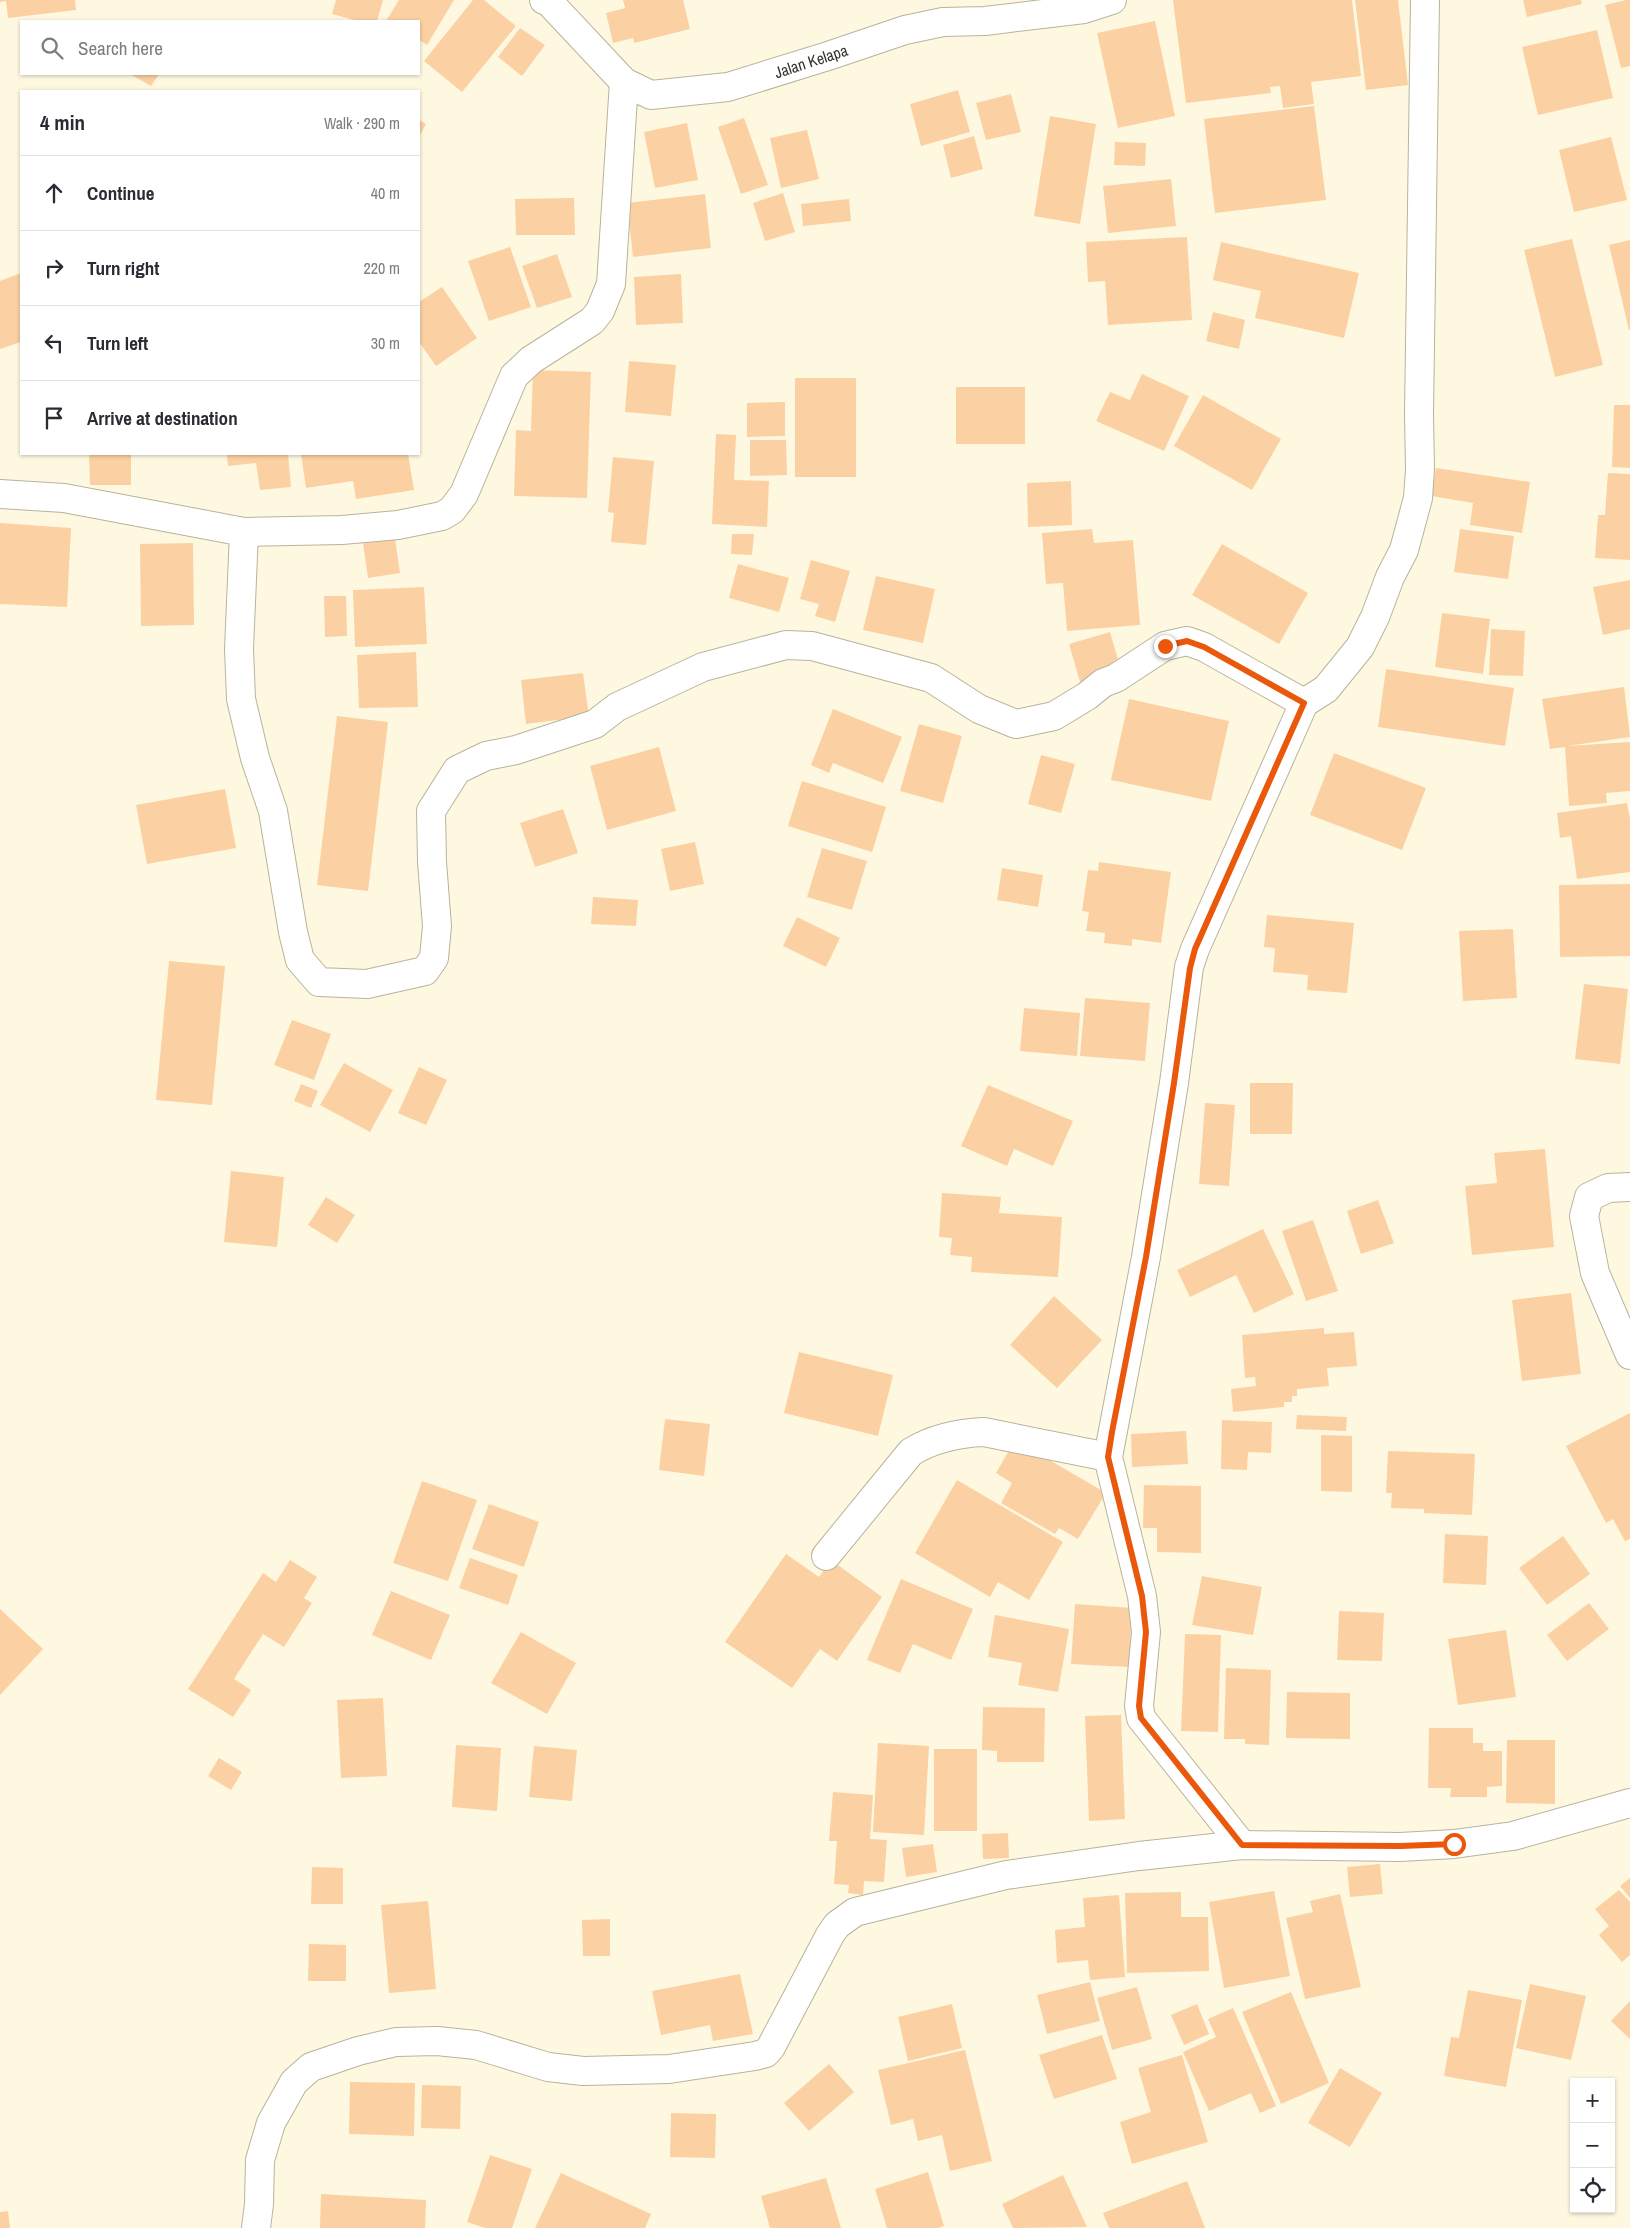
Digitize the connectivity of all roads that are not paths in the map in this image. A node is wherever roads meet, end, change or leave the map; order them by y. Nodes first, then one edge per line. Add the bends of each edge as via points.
1 (544, 0) edge
2 (1112, 0) edge
3 (1425, 0) edge
4 (624, 82) junction
5 (0, 494) edge
6 (244, 532) junction
7 (1304, 703) junction
8 (1630, 1187) edge
9 (1630, 1355) edge
10 (1108, 1457) junction
11 (826, 1556) dead end
12 (1630, 1803) edge
13 (1242, 1845) junction
14 (256, 2228) edge

1 - 4 street, Jalan Kelapa
2 - 4 street, Jalan Kelapa via 1084,8 985,21 943,22 905,30 728,86 651,95
3 - 7 street via 1418,498 1404,550 1360,647 1326,688
4 - 6 street via 611,284 600,311 592,321 531,360 514,376 464,494 452,510 442,516 398,525
5 - 6 street via 64,498
6 - 7 street via 241,699 255,758 273,811 300,960 319,982 367,984 425,971 434,958 437,926 432,811 457,770 486,756 516,750 595,724 617,707 703,667 786,645 812,646 931,678 979,710 1016,724 1054,716 1165,646 1187,641 1204,647
7 - 10 street via 1195,949 1190,968 1148,1248
8 - 9 street via 1608,1188 1589,1196 1584,1216 1595,1273
10 - 11 street via 984,1432 964,1433 926,1443 911,1452
10 - 13 street via 1142,1596 1146,1632 1139,1706 1141,1718
12 - 13 street via 1513,1836 1454,1844
13 - 14 street via 1006,1875 855,1912 837,1925 830,1935 771,2047 766,2053 755,2056 669,2068 583,2070 548,2068 476,2045 396,2042 311,2067 294,2082 271,2123 260,2160

